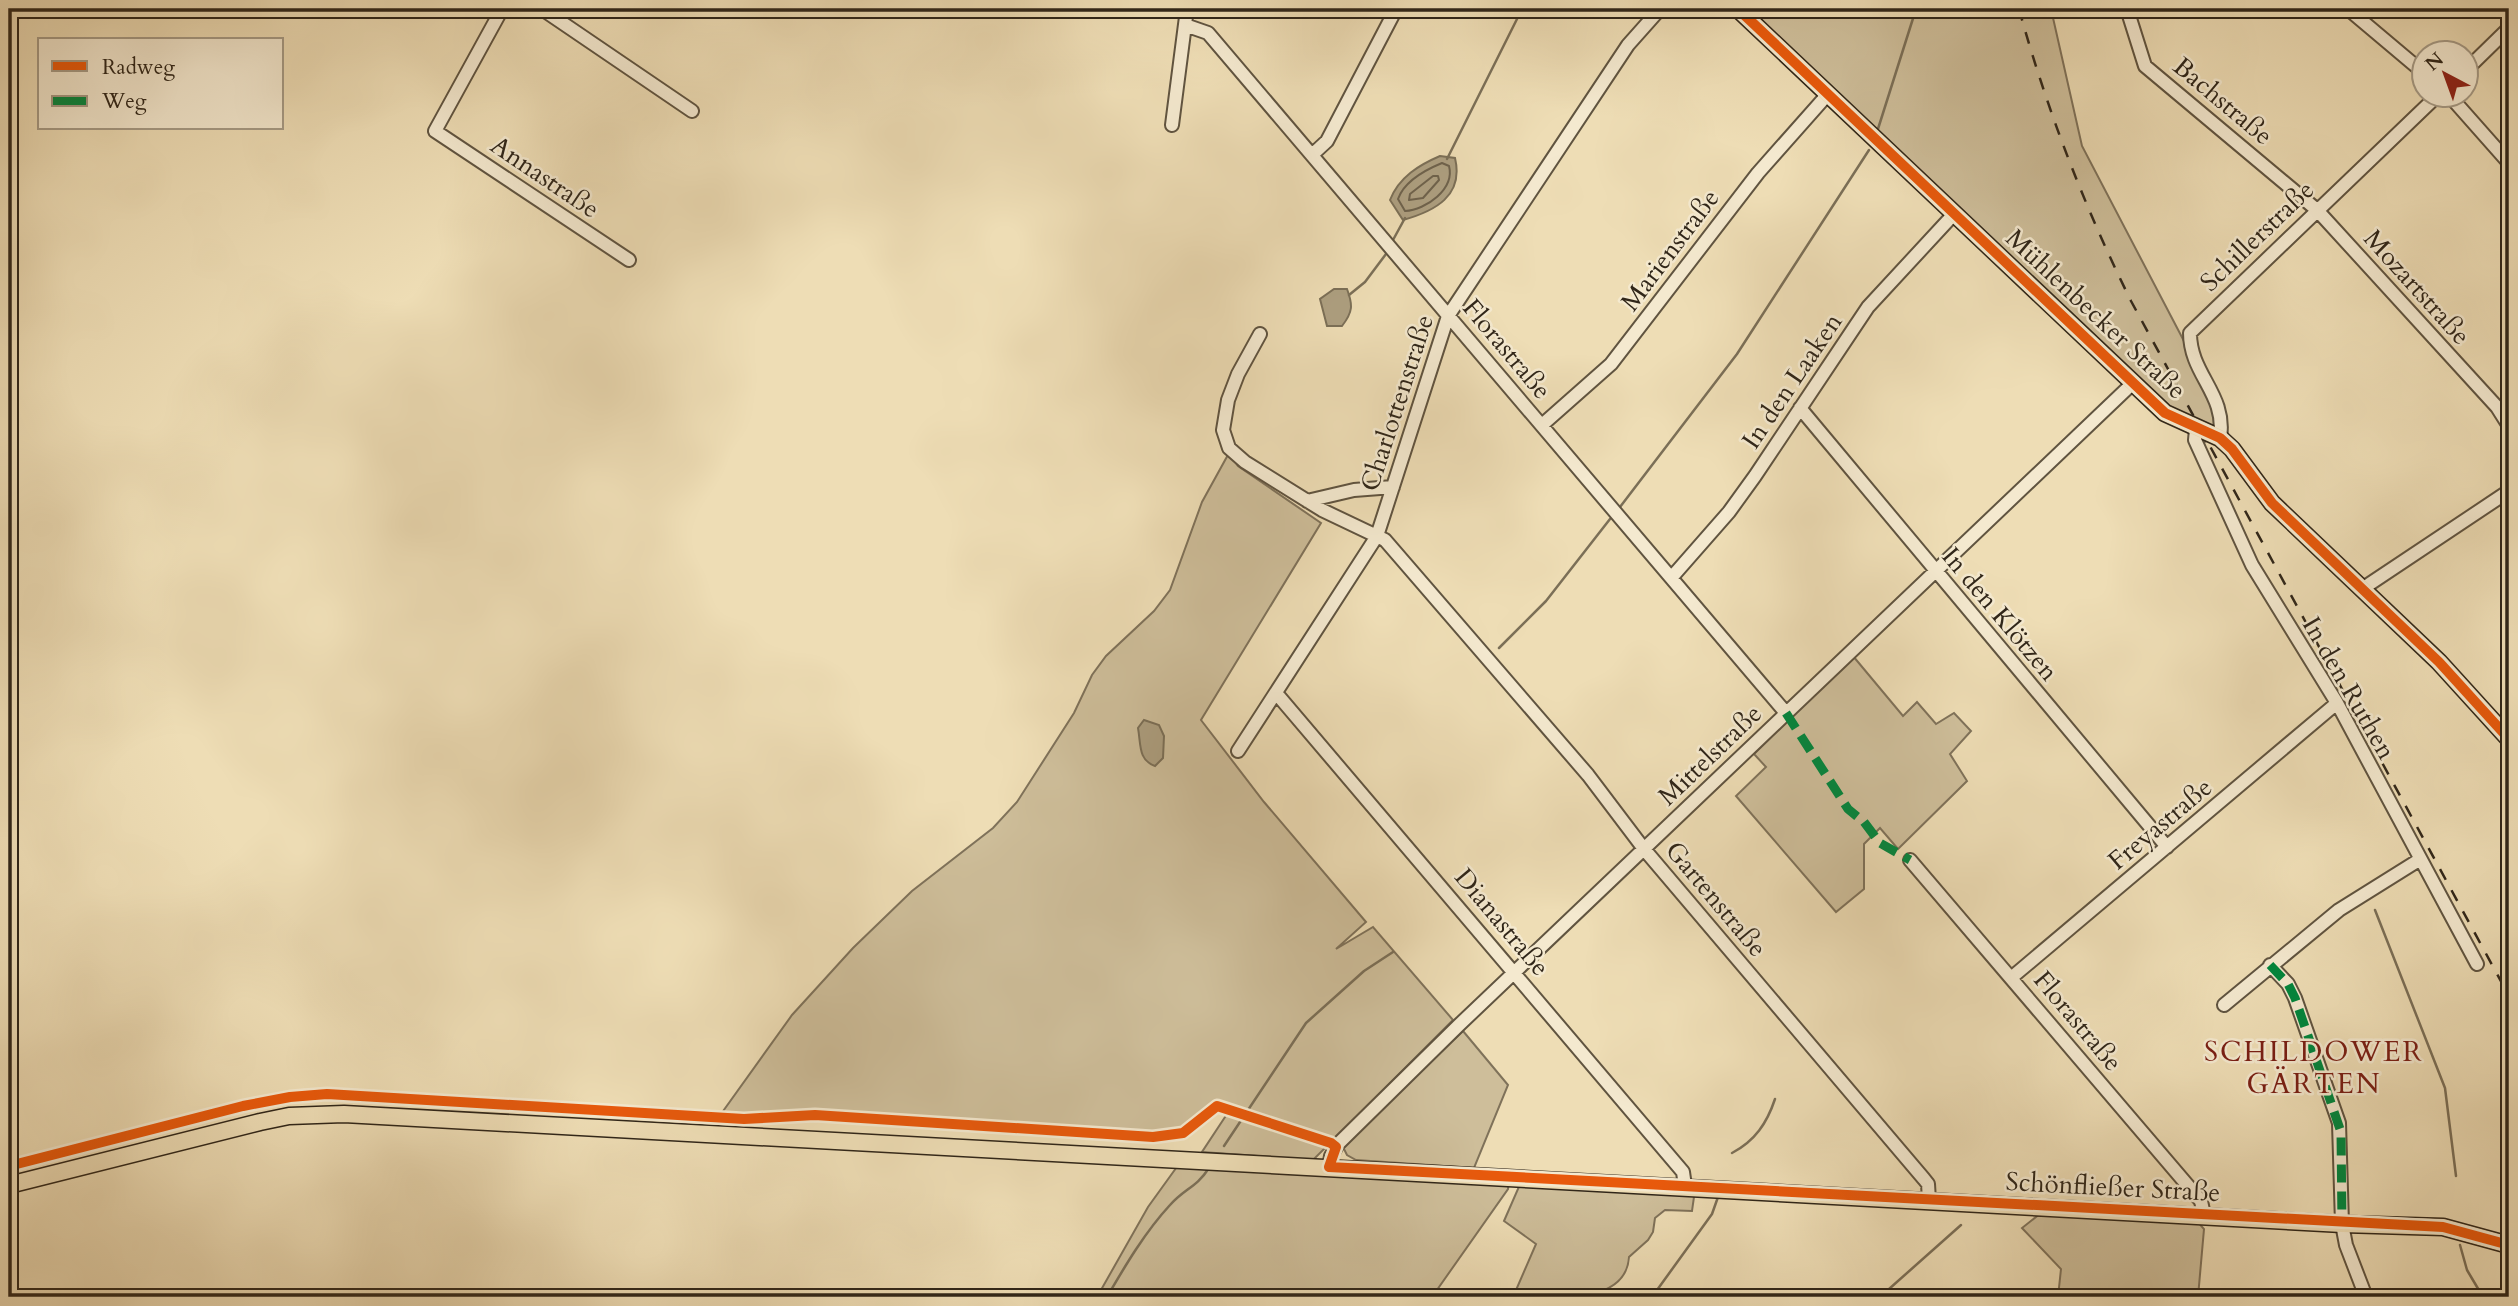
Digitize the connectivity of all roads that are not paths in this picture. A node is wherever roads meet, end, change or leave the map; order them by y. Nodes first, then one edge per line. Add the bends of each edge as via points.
1 (502, 9) edge
2 (542, 9) edge
3 (1187, 9) edge
4 (1396, 9) edge
5 (1660, 9) edge
6 (1738, 9) edge
7 (2127, 9) edge
8 (2348, 9) edge
9 (1185, 25) junction
10 (2509, 28) edge
11 (2480, 56) edge
12 (2410, 61) edge
13 (1828, 94) junction
14 (2424, 108) edge
15 (2460, 108) edge
16 (692, 111) dead end
17 (1172, 125) dead end
18 (1313, 154) junction
19 (2509, 163) edge
20 (2317, 210) junction
21 (1954, 214) junction
22 (629, 260) dead end
23 (1448, 316) junction
24 (1260, 334) dead end
25 (2133, 383) junction
26 (1800, 408) junction
27 (1542, 425) junction
28 (2509, 426) edge
29 (2196, 429) junction
30 (2220, 438) junction
31 (1393, 487) junction
32 (2509, 491) edge
33 (1307, 501) junction
34 (1377, 536) junction
35 (1936, 572) junction
36 (1672, 578) junction
37 (2362, 589) junction
38 (1276, 693) junction
39 (2337, 703) junction
40 (1786, 713) junction
41 (2509, 739) edge
42 (1238, 751) dead end
43 (2167, 847) junction
44 (1644, 849) junction
45 (1910, 860) dead end
46 (2419, 860) junction
47 (2477, 964) dead end
48 (2270, 965) junction
49 (1516, 973) junction
50 (2011, 978) junction
51 (2224, 1005) dead end
52 (1329, 1167) junction
53 (9, 1185) edge
54 (1685, 1186) junction
55 (1929, 1200) junction
56 (2204, 1215) junction
57 (2342, 1224) junction
58 (2509, 1245) edge
59 (2366, 1297) edge

1 - 22 street, Annastraße via 435,131
2 - 16 street
3 - 9 street
4 - 18 street via 1328,141
5 - 23 street, Charlottenstraße via 1621,55
6 - 13 main road, Mühlenbecker Straße
7 - 20 street, Bachstraße via 2145,66
8 - 12 street
9 - 17 street
9 - 18 street, Florastraße via 1208,33
10 - 11 street
13 - 21 main road, Mühlenbecker Straße
13 - 27 street, Marienstraße via 1758,173 1611,364
14 - 20 street, Schillerstraße
15 - 19 street
18 - 23 street, Florastraße
20 - 28 street, Mozartstraße via 2497,407
20 - 30 street, Schillerstraße via 2190,333 2197,366 2221,410
21 - 25 main road, Mühlenbecker Straße
21 - 26 street, In den Laaken via 1868,307
23 - 27 street, Florastraße
23 - 31 street, Charlottenstraße
24 - 33 street, Gartenstraße via 1228,400 1225,441 1244,462
25 - 29 main road, Mühlenbecker Straße via 2165,412
25 - 35 street, Mittelstraße
26 - 35 street, In den Klötzen
26 - 36 street, In den Laaken via 1729,512
27 - 36 street, Florastraße
29 - 30 main road, Mühlenbecker Straße
29 - 39 street, In den Ruthen via 2195,440 2252,565
30 - 37 main road, Mühlenbecker Straße via 2272,503
31 - 33 street via 1377,486
31 - 34 street, Charlottenstraße
32 - 37 street
33 - 34 street, Gartenstraße
34 - 38 street, Charlottenstraße
34 - 44 street, Gartenstraße via 1588,775
35 - 40 street, Mittelstraße
35 - 43 street, In den Klötzen
36 - 40 street, Florastraße
37 - 41 main road, Mühlenbecker Straße via 2439,662
38 - 42 street, Charlottenstraße
38 - 49 street, Dianastraße
39 - 43 street, Freyastraße
39 - 46 street, In den Ruthen
40 - 44 street, Mittelstraße
43 - 50 street, Freyastraße
44 - 49 street, Mittelstraße
44 - 55 street, Gartenstraße via 1924,1179
45 - 50 street, Florastraße
46 - 47 street, In den Ruthen
46 - 48 street via 2339,910
48 - 51 street
48 - 57 street via 2295,998 2339,1123
49 - 52 street, Mittelstraße via 1338,1144
49 - 54 street, Dianastraße via 1683,1172
50 - 56 street, Florastraße via 2201,1201
52 - 53 main road, Schönfließer Straße via 317,1113 260,1122
52 - 54 main road, Schönfließer Straße
54 - 55 main road, Schönfließer Straße
55 - 56 main road, Schönfließer Straße
56 - 57 main road, Schönfließer Straße
57 - 58 main road, Schönfließer Straße via 2443,1227
57 - 59 street

